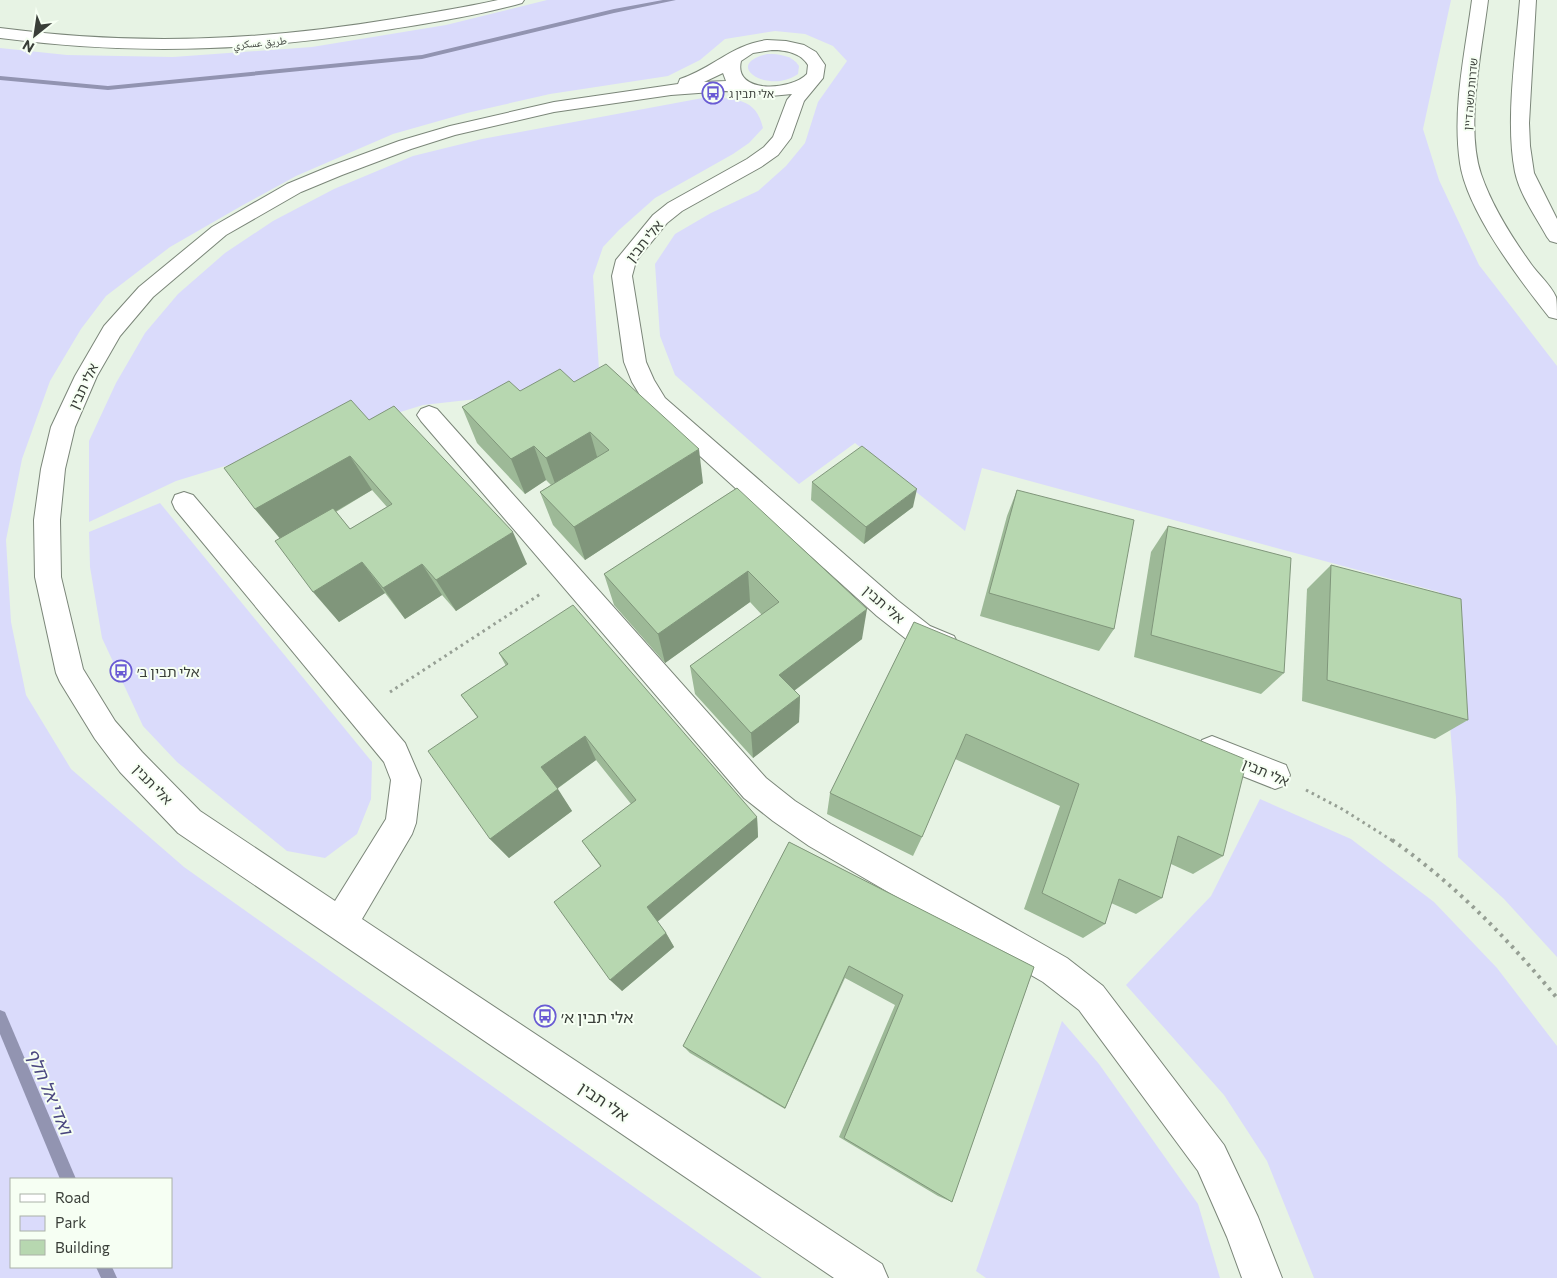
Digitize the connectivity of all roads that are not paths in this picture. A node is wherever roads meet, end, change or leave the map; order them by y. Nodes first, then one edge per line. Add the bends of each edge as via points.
1 (516, 0) edge
2 (1480, 0) edge
3 (1528, 0) edge
4 (0, 34) edge
5 (734, 58) junction
6 (814, 78) junction
7 (754, 89) junction
8 (654, 92) junction
9 (788, 121) junction
10 (1557, 237) edge
11 (1557, 312) edge
12 (429, 415) dead end
13 (184, 502) dead end
14 (965, 652) edge
15 (1193, 743) edge
16 (1275, 775) road end
17 (340, 924) junction
18 (868, 1278) edge
19 (1262, 1278) edge

1 - 4 street, طريق عسكري via 332,35 233,44 128,45
2 - 11 street, שדרות משה דיין via 1467,112 1469,165 1492,222 1514,258
3 - 10 street via 1521,146 1528,180
5 - 6 street, אלי תבין via 752,48 792,47 812,57 817,64
5 - 7 street via 729,66 730,74 736,82
5 - 8 street, אלי תבין via 712,73
6 - 7 street, אלי תבין via 792,90
6 - 9 street, אלי תבין via 796,100
7 - 8 street, אלי תבין via 726,86
7 - 9 street via 780,104
8 - 17 street, אלי תבין via 554,107 450,131 335,171 255,209 219,231 146,292 112,331 86,376 63,427 52,469 46,520 48,577 70,673 105,730 189,822
9 - 14 street, אלי תבין via 782,138 771,151 660,219 626,260 622,276 635,362 643,382 658,404 887,608 920,634
12 - 19 street via 755,788 820,835 1055,970 1091,998 1211,1158
13 - 17 street via 396,753 406,780 401,823
15 - 16 street, אלי תבין
17 - 18 street, אלי תבין

